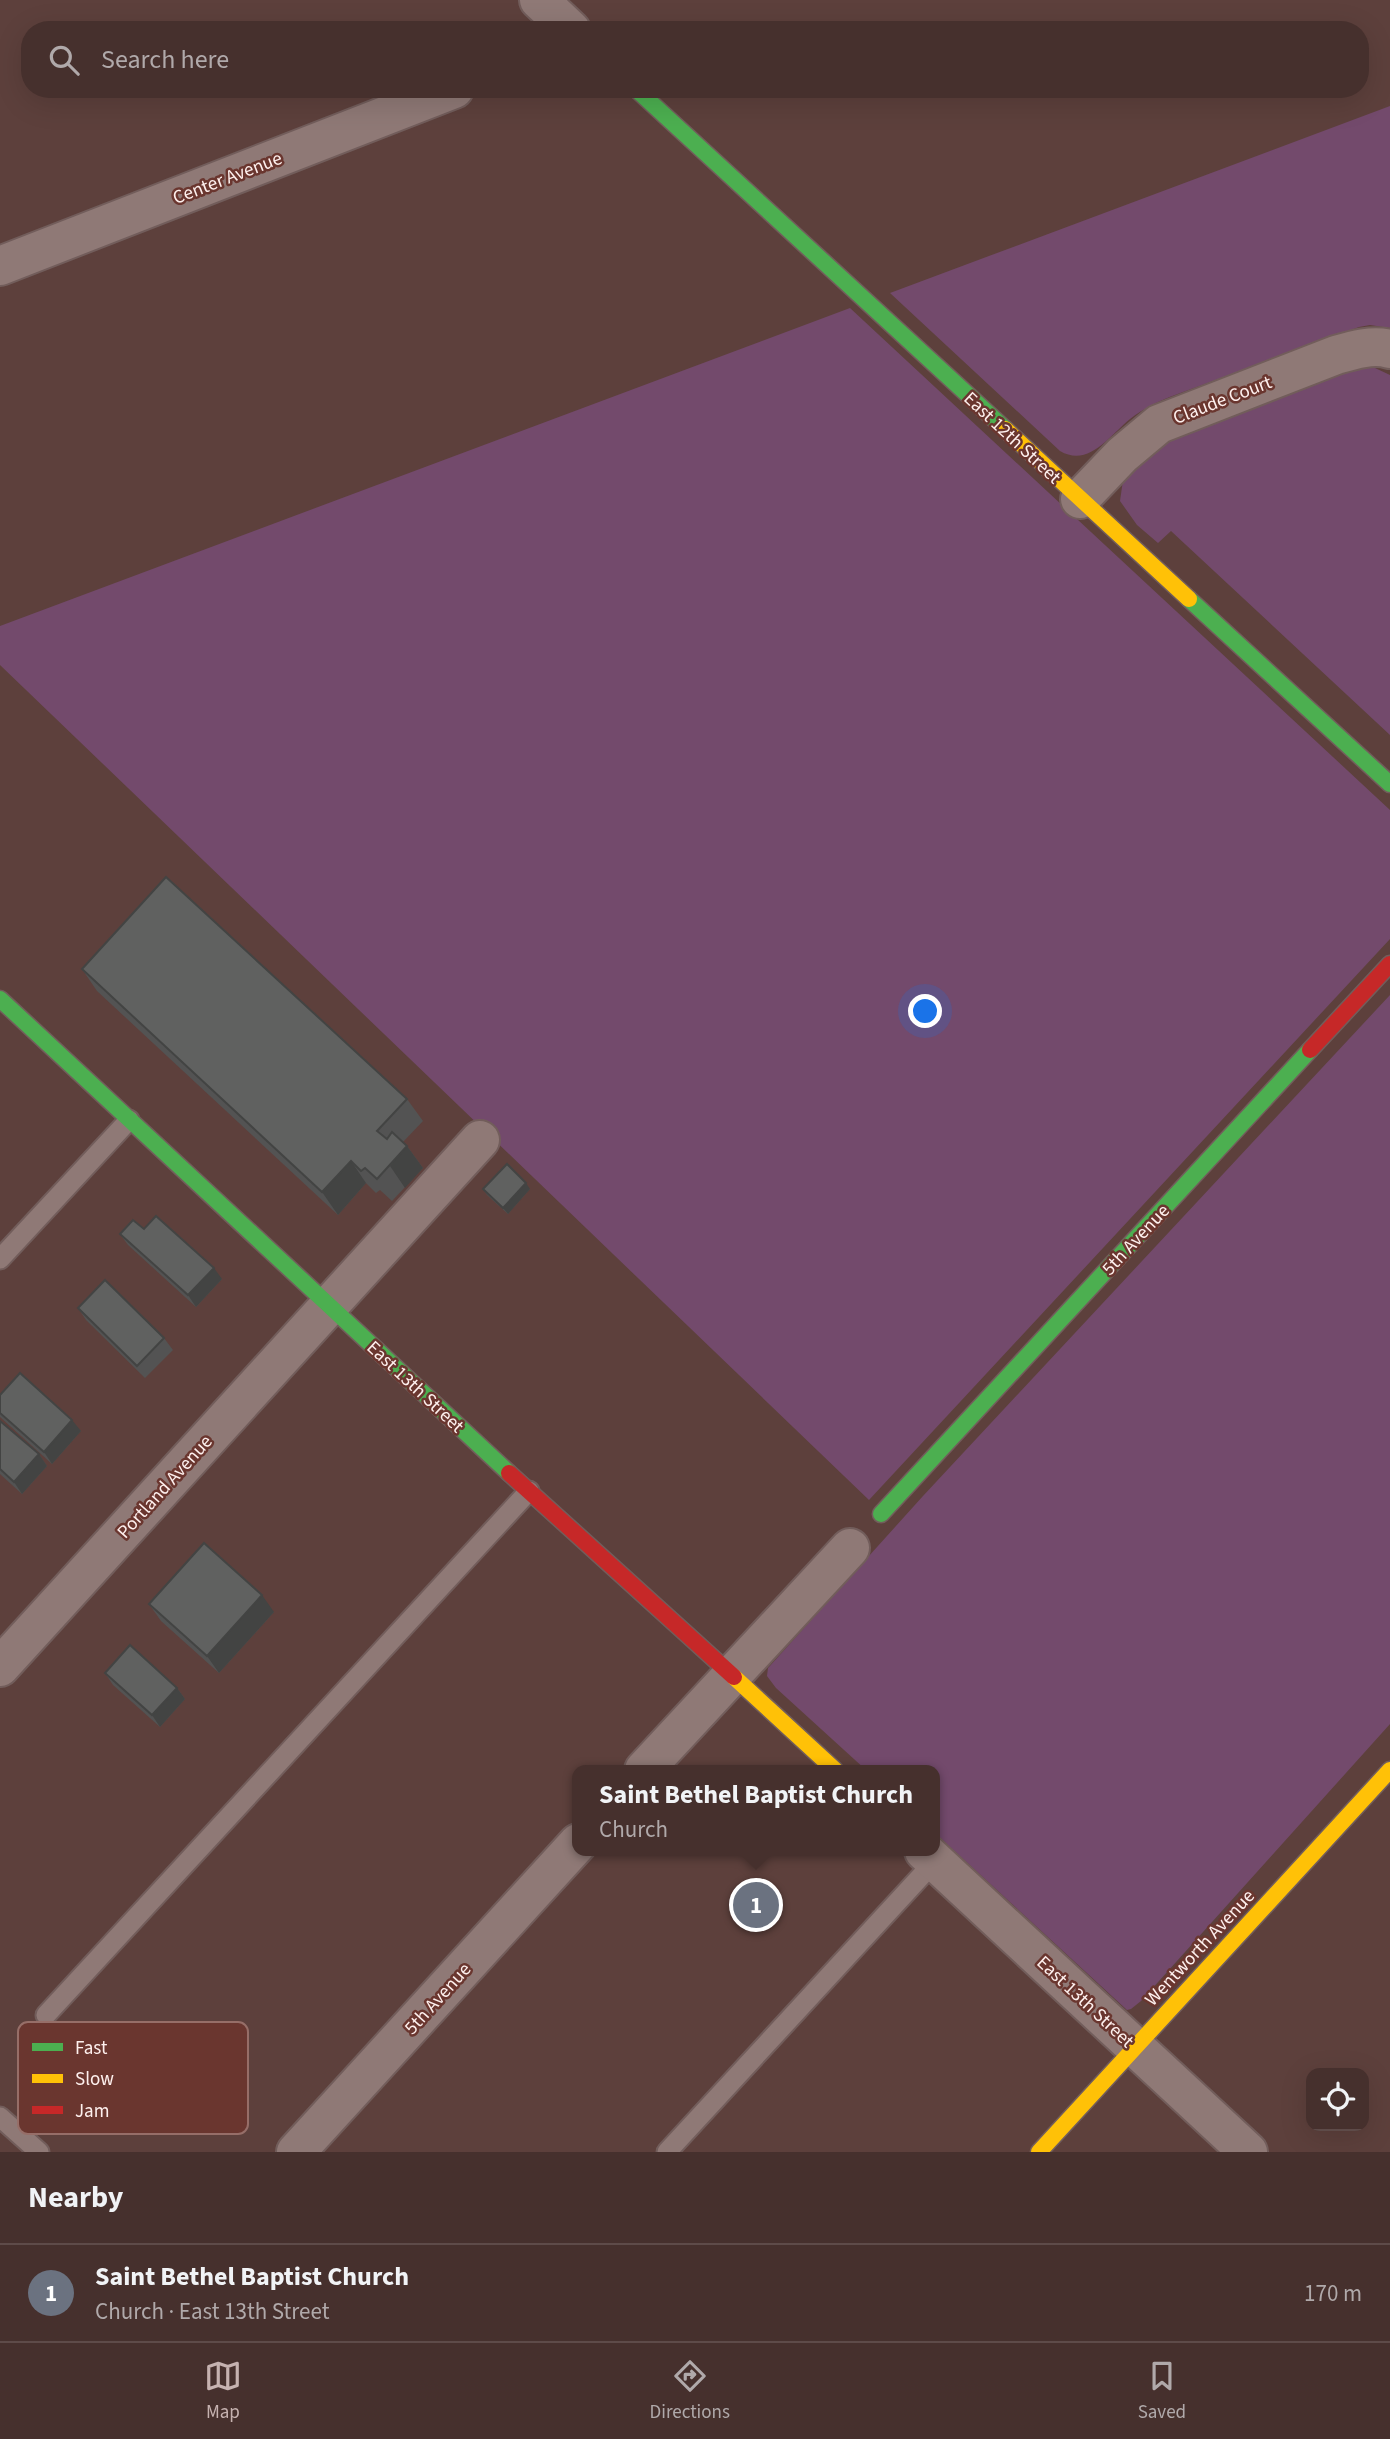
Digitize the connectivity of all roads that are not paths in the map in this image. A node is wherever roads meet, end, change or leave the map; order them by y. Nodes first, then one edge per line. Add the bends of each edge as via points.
1 (539, 0) edge
2 (561, 21) edge
3 (431, 98) edge
4 (646, 98) edge
5 (0, 265) edge
6 (1390, 349) edge
7 (1080, 499) junction
8 (1390, 784) edge
9 (1390, 964) edge
10 (0, 999) edge
11 (129, 1120) junction
12 (480, 1140) dead end
13 (0, 1259) edge
14 (328, 1305) junction
15 (529, 1491) junction
16 (881, 1514) dead end
17 (850, 1548) dead end
18 (0, 1667) edge
19 (731, 1675) junction
20 (649, 1765) edge
21 (830, 1765) edge
22 (1390, 1770) edge
23 (572, 1850) edge
24 (929, 1856) edge
25 (46, 2015) dead end
26 (1135, 2047) junction
27 (0, 2116) edge
28 (18, 2133) edge
29 (19, 2134) edge
30 (38, 2152) edge
31 (296, 2152) edge
32 (667, 2152) edge
33 (1039, 2152) edge
34 (1248, 2152) edge

1 - 2 street
3 - 5 street, Center Avenue
4 - 7 street, East 12th Street
6 - 7 street, Claude Court via 1355,349 1336,355 1159,424
7 - 8 street, East 12th Street
9 - 16 street, 5th Avenue
10 - 11 street, East 13th Street
11 - 13 lane
11 - 14 street, East 13th Street
12 - 14 street, Portland Avenue
14 - 15 street, East 13th Street
14 - 18 street, Portland Avenue
15 - 19 street, East 13th Street
15 - 25 lane
17 - 19 street
19 - 20 street
19 - 21 street, East 13th Street
22 - 26 street, Wentworth Avenue
23 - 31 street, 5th Avenue
24 - 26 street, East 13th Street
24 - 32 lane
26 - 33 street, Wentworth Avenue
26 - 34 street, East 13th Street
27 - 28 lane
29 - 30 lane

